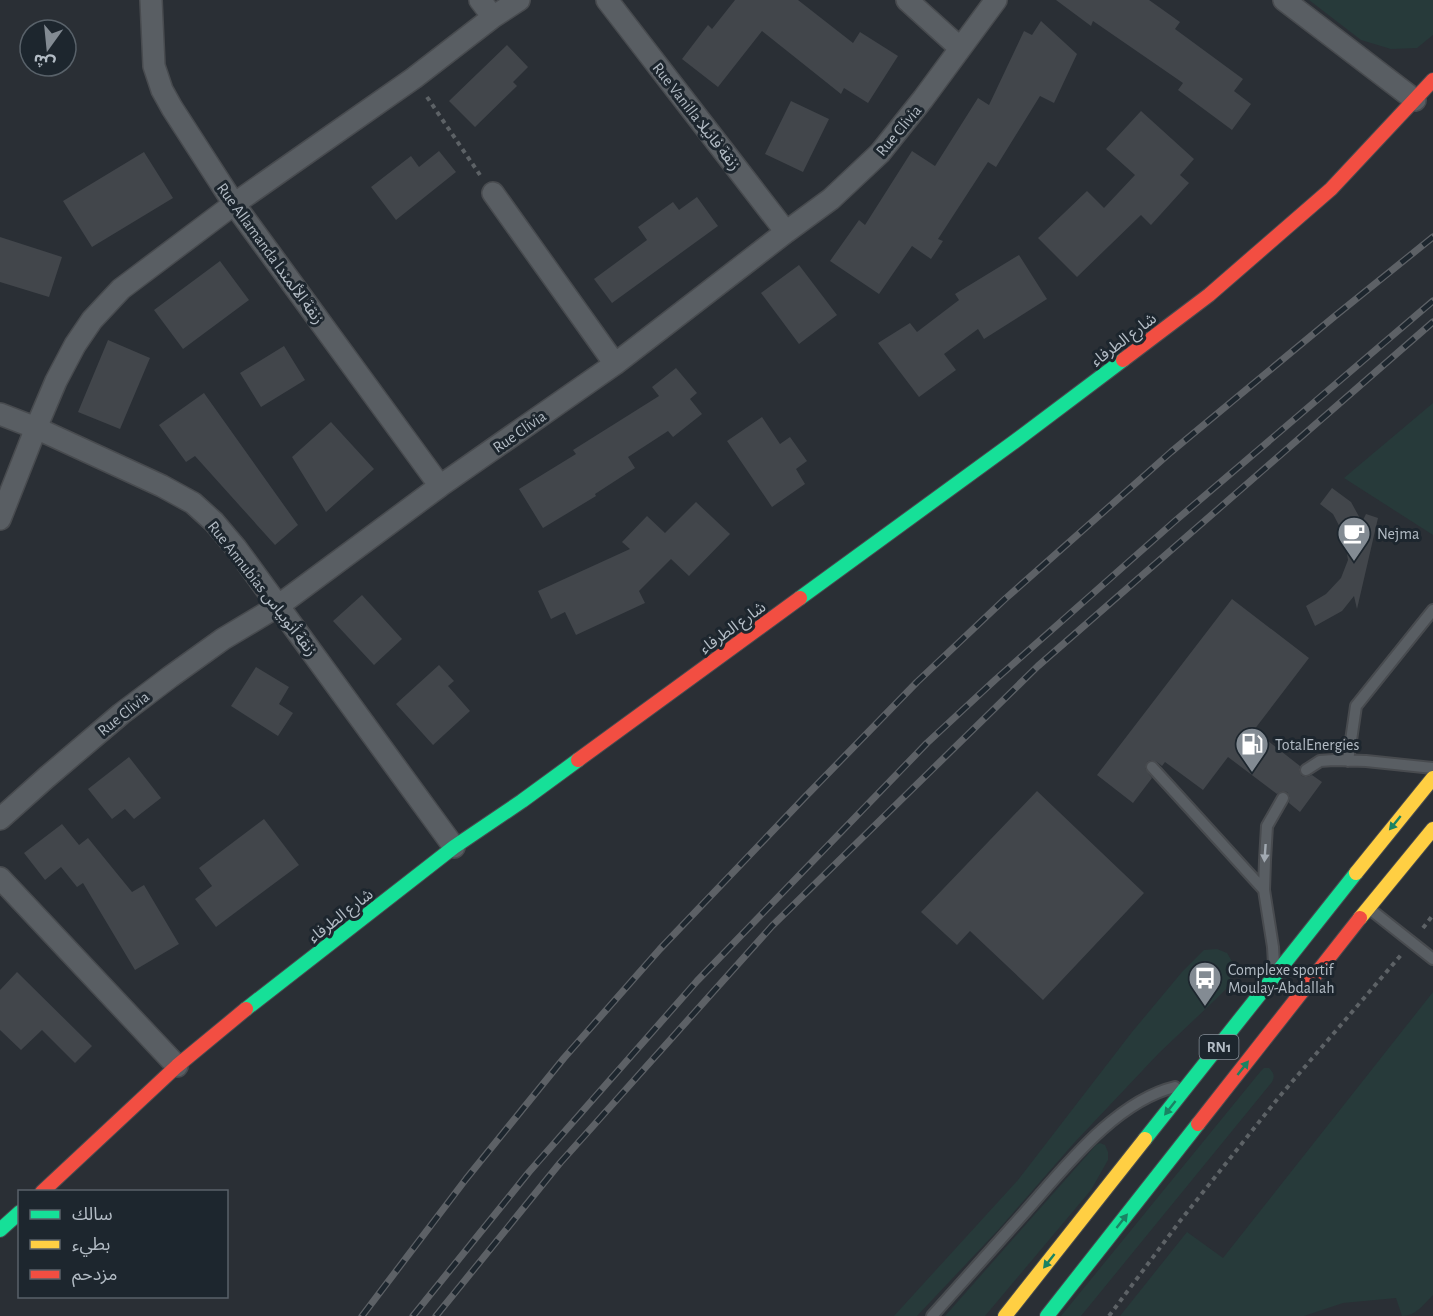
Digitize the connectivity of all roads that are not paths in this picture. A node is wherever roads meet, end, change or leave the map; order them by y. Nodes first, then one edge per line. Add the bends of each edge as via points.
1 (151, 0) edge
2 (480, 0) edge
3 (519, 0) edge
4 (607, 0) edge
5 (907, 0) edge
6 (996, 0) edge
7 (1284, 0) edge
8 (493, 17) junction
9 (960, 48) junction
10 (1433, 80) edge
11 (1415, 100) junction
12 (493, 193) road end
13 (234, 204) junction
14 (786, 232) junction
15 (615, 364) junction
16 (0, 414) edge
17 (36, 428) junction
18 (440, 486) junction
19 (0, 519) edge
20 (278, 606) junction
21 (1433, 610) edge
22 (1348, 760) junction
23 (1152, 767) dead end
24 (1433, 768) edge
25 (1306, 770) dead end
26 (1433, 778) edge
27 (1282, 798) dead end
28 (0, 819) edge
29 (1430, 837) edge
30 (454, 847) junction
31 (0, 878) edge
32 (1264, 890) junction
33 (1368, 908) junction
34 (1433, 960) edge
35 (1274, 977) junction
36 (177, 1066) junction
37 (1190, 1083) junction
38 (43, 1190) edge
39 (18, 1214) edge
40 (0, 1230) edge
41 (932, 1316) edge
42 (1005, 1316) edge
43 (1047, 1316) edge

1 - 13 street, Rue Allamanda زنقة الألمندا via 154,66 162,90
2 - 8 street
3 - 8 street
4 - 14 street, Rue Vanilla زنقة فانيلا
5 - 9 street
6 - 9 street, Rue Clivia
7 - 11 street
8 - 13 street via 414,78
9 - 14 street, Rue Clivia via 880,153 831,199
10 - 11 main road, شارع الطرفاء
11 - 30 main road, شارع الطرفاء via 1331,189 1209,295 522,801
12 - 15 street
13 - 17 street via 121,289 92,320 56,381
13 - 18 street, Rue Allamanda زنقة الألمندا
14 - 15 street, Rue Clivia
15 - 18 street, Rue Clivia
16 - 17 street, Rue Annubias زنقة أنوبياس
17 - 19 street
17 - 20 street, Rue Annubias زنقة أنوبياس via 192,503 236,548
18 - 20 street, Rue Clivia
20 - 28 street, Rue Clivia via 222,639 121,714
20 - 30 street, Rue Annubias زنقة أنوبياس
21 - 22 lane via 1356,706
22 - 24 lane
22 - 25 lane via 1320,761
23 - 32 lane
26 -> 35 main road, RN1
27 -> 32 lane via 1268,826
29 - 33 main road, RN1
30 - 36 main road, شارع الطرفاء
31 - 36 street
32 - 35 lane
33 - 34 lane
43 -> 33 main road, RN1
35 - 37 main road, RN1
36 - 38 main road, شارع الطرفاء
37 - 41 lane via 1160,1091 1136,1104 1093,1137
37 -> 42 main road, RN1
39 - 40 main road

